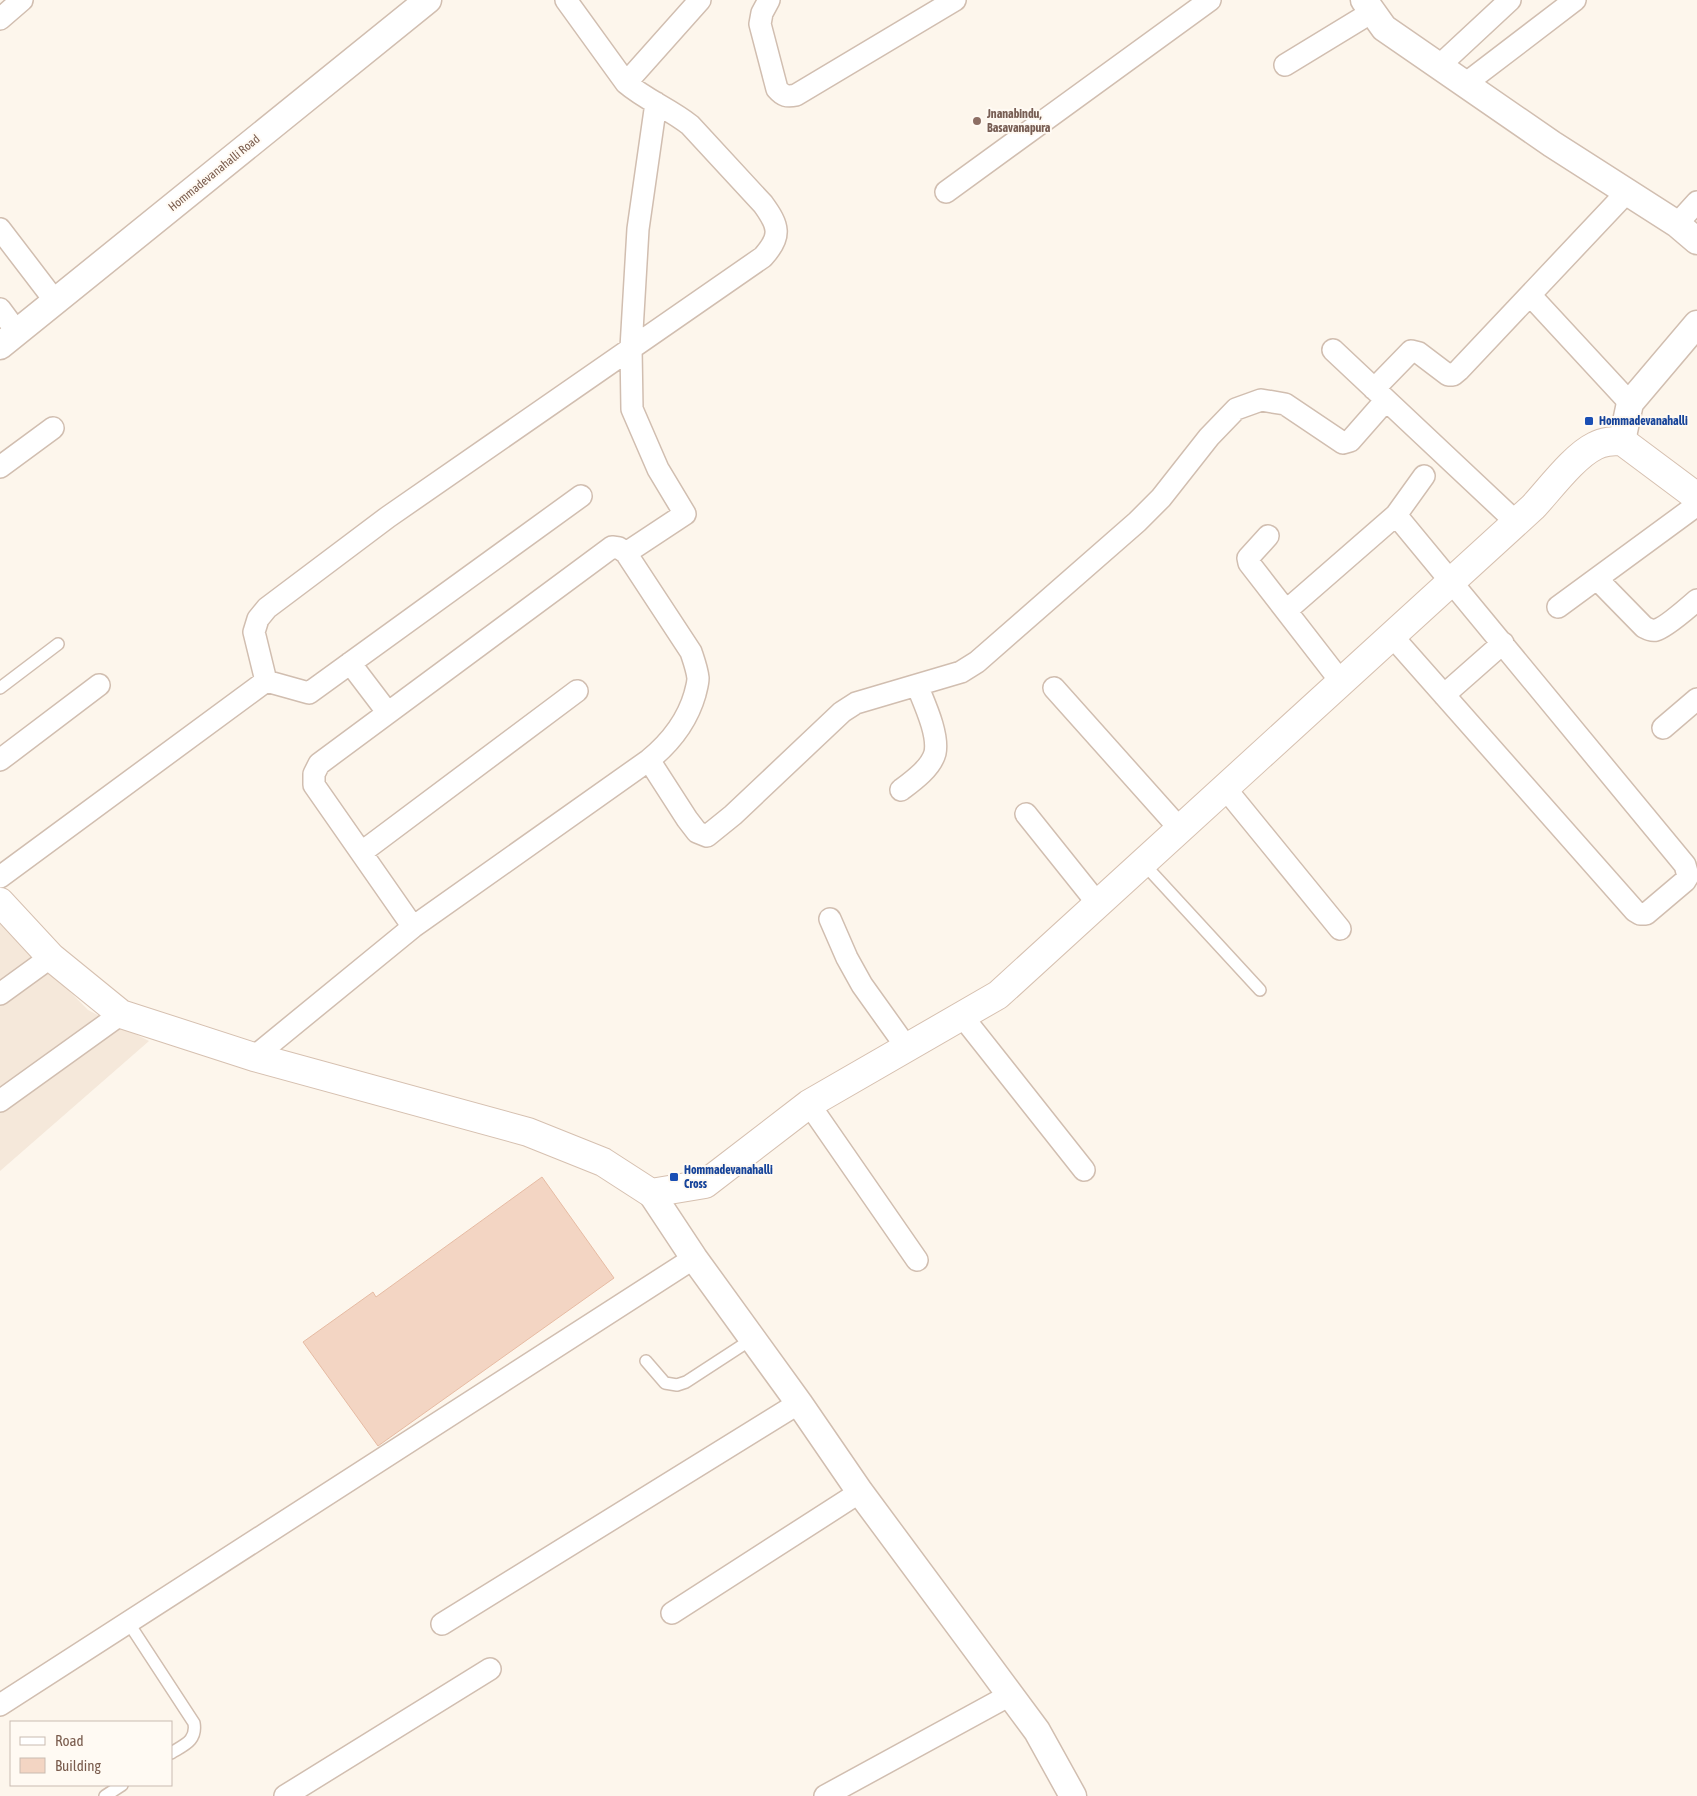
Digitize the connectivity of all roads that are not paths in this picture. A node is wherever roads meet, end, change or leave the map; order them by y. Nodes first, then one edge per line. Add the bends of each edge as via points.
1 (22, 0) edge
2 (428, 0) edge
3 (566, 0) edge
4 (700, 0) edge
5 (769, 0) edge
6 (955, 0) edge
7 (1210, 0) edge
8 (1510, 0) edge
9 (1574, 0) edge
10 (1368, 6) edge
11 (0, 19) edge
12 (1285, 65) dead end
13 (1439, 66) junction
14 (626, 83) junction
15 (1465, 84) junction
16 (656, 103) junction
17 (946, 192) dead end
18 (1627, 192) junction
19 (1697, 202) edge
20 (0, 229) edge
21 (1687, 233) edge
22 (8, 255) edge
23 (1530, 295) junction
24 (55, 301) junction
25 (0, 308) edge
26 (1697, 324) edge
27 (8, 339) edge
28 (631, 348) junction
29 (1333, 350) dead end
30 (1380, 395) junction
31 (1630, 403) junction
32 (53, 428) dead end
33 (1622, 441) junction
34 (0, 467) edge
35 (1424, 476) dead end
36 (581, 496) dead end
37 (1697, 497) edge
38 (1697, 505) edge
39 (1396, 515) junction
40 (1516, 522) junction
41 (1268, 536) dead end
42 (626, 552) junction
43 (1597, 579) junction
44 (1452, 581) junction
45 (1697, 600) edge
46 (1558, 608) dead end
47 (1287, 610) junction
48 (1392, 636) junction
49 (1503, 643) junction
50 (58, 644) dead end
51 (350, 663) junction
52 (266, 681) junction
53 (1342, 682) junction
54 (99, 685) dead end
55 (917, 685) junction
56 (0, 688) edge
57 (1054, 688) dead end
58 (577, 691) dead end
59 (1444, 695) junction
60 (1697, 699) edge
61 (388, 713) junction
62 (1663, 728) dead end
63 (0, 760) edge
64 (649, 760) junction
65 (1225, 788) junction
66 (901, 790) dead end
67 (1026, 814) dead end
68 (1180, 829) junction
69 (362, 852) junction
70 (1143, 863) junction
71 (0, 877) edge
72 (0, 902) edge
73 (1098, 904) junction
74 (830, 919) dead end
75 (413, 927) junction
76 (1340, 929) dead end
77 (51, 957) junction
78 (1260, 990) dead end
79 (0, 994) edge
80 (121, 1014) junction
81 (962, 1016) junction
82 (907, 1048) junction
83 (254, 1057) junction
84 (0, 1101) edge
85 (809, 1104) junction
86 (1084, 1170) dead end
87 (651, 1193) junction
88 (694, 1258) junction
89 (917, 1260) dead end
90 (752, 1339) junction
91 (646, 1361) dead end
92 (799, 1404) junction
93 (860, 1492) junction
94 (672, 1613) dead end
95 (128, 1622) junction
96 (442, 1624) dead end
97 (490, 1668) dead end
98 (1010, 1695) junction
99 (0, 1705) edge
100 (172, 1752) edge
101 (120, 1786) edge
102 (105, 1796) edge
103 (285, 1796) edge
104 (825, 1796) edge
105 (1073, 1796) edge

1 - 11 street
2 - 24 street, Hommadevanahalli Road
3 - 14 street
4 - 14 street
5 - 6 street via 760,24 777,89 788,97
7 - 17 street
8 - 13 street
9 - 15 street
10 - 12 street
10 - 13 street via 1384,28
13 - 15 street
14 - 16 street
15 - 18 street
16 - 28 street via 638,229
16 - 28 street via 690,125 763,204 777,229 771,248 763,257
18 - 21 street
18 - 23 street
19 - 21 street
20 - 22 street
22 - 24 street
23 - 30 street via 1453,375 1443,373 1419,352 1410,351
23 - 31 street
24 - 27 street, Hommadevanahalli Road
25 - 27 street
26 - 31 street
28 - 42 street via 632,409 658,468 685,514
28 - 52 street via 388,516 267,608 258,619 254,632
29 - 30 street
30 - 40 street
30 - 55 street via 1350,442 1343,444 1285,404 1261,400 1236,410 1137,522 977,662 961,672
31 - 33 street
32 - 34 street
33 - 37 main road
33 - 40 main road via 1594,446 1580,455
35 - 39 street
36 - 51 street
38 - 43 street
39 - 44 street
39 - 47 street
40 - 44 main road
41 - 47 street via 1248,558
42 - 61 street via 612,547
42 - 64 street via 690,652 698,681 691,709 678,731
43 - 45 street via 1650,630 1664,626
43 - 46 street
44 - 48 main road
44 - 49 street
47 - 53 street
48 - 53 main road
48 - 59 street
49 - 59 street
49 - 59 street via 1685,865 1688,876 1685,881 1646,914 1635,911
50 - 56 lane
51 - 52 street via 309,693
51 - 61 street
52 - 71 street
53 - 65 main road
54 - 63 street
55 - 64 street via 856,703 842,712 707,836 697,832 687,819
55 - 66 street via 935,735 934,754 916,778
57 - 68 street
58 - 69 street
60 - 62 street
61 - 69 street via 319,764 314,774 314,785
64 - 75 street
65 - 68 main road
65 - 76 street
67 - 73 street
68 - 70 main road
69 - 75 street
70 - 73 main road
70 - 78 lane
72 - 77 main road
73 - 81 main road via 998,995
74 - 82 street via 862,985
75 - 83 street
77 - 79 street
77 - 80 main road
80 - 83 main road
80 - 84 street
81 - 82 main road
81 - 86 street
82 - 85 main road
83 - 87 main road via 528,1132 603,1162
85 - 87 main road via 706,1184
85 - 89 street
87 - 88 street
88 - 90 street
88 - 95 street
90 - 91 lane via 677,1385 665,1384
90 - 92 street
92 - 93 street
92 - 96 street
93 - 94 street
93 - 98 street
95 - 99 street
95 - 100 lane via 194,1723 196,1731 193,1738
97 - 103 street
98 - 104 street
98 - 105 street via 1036,1731
101 - 102 lane

